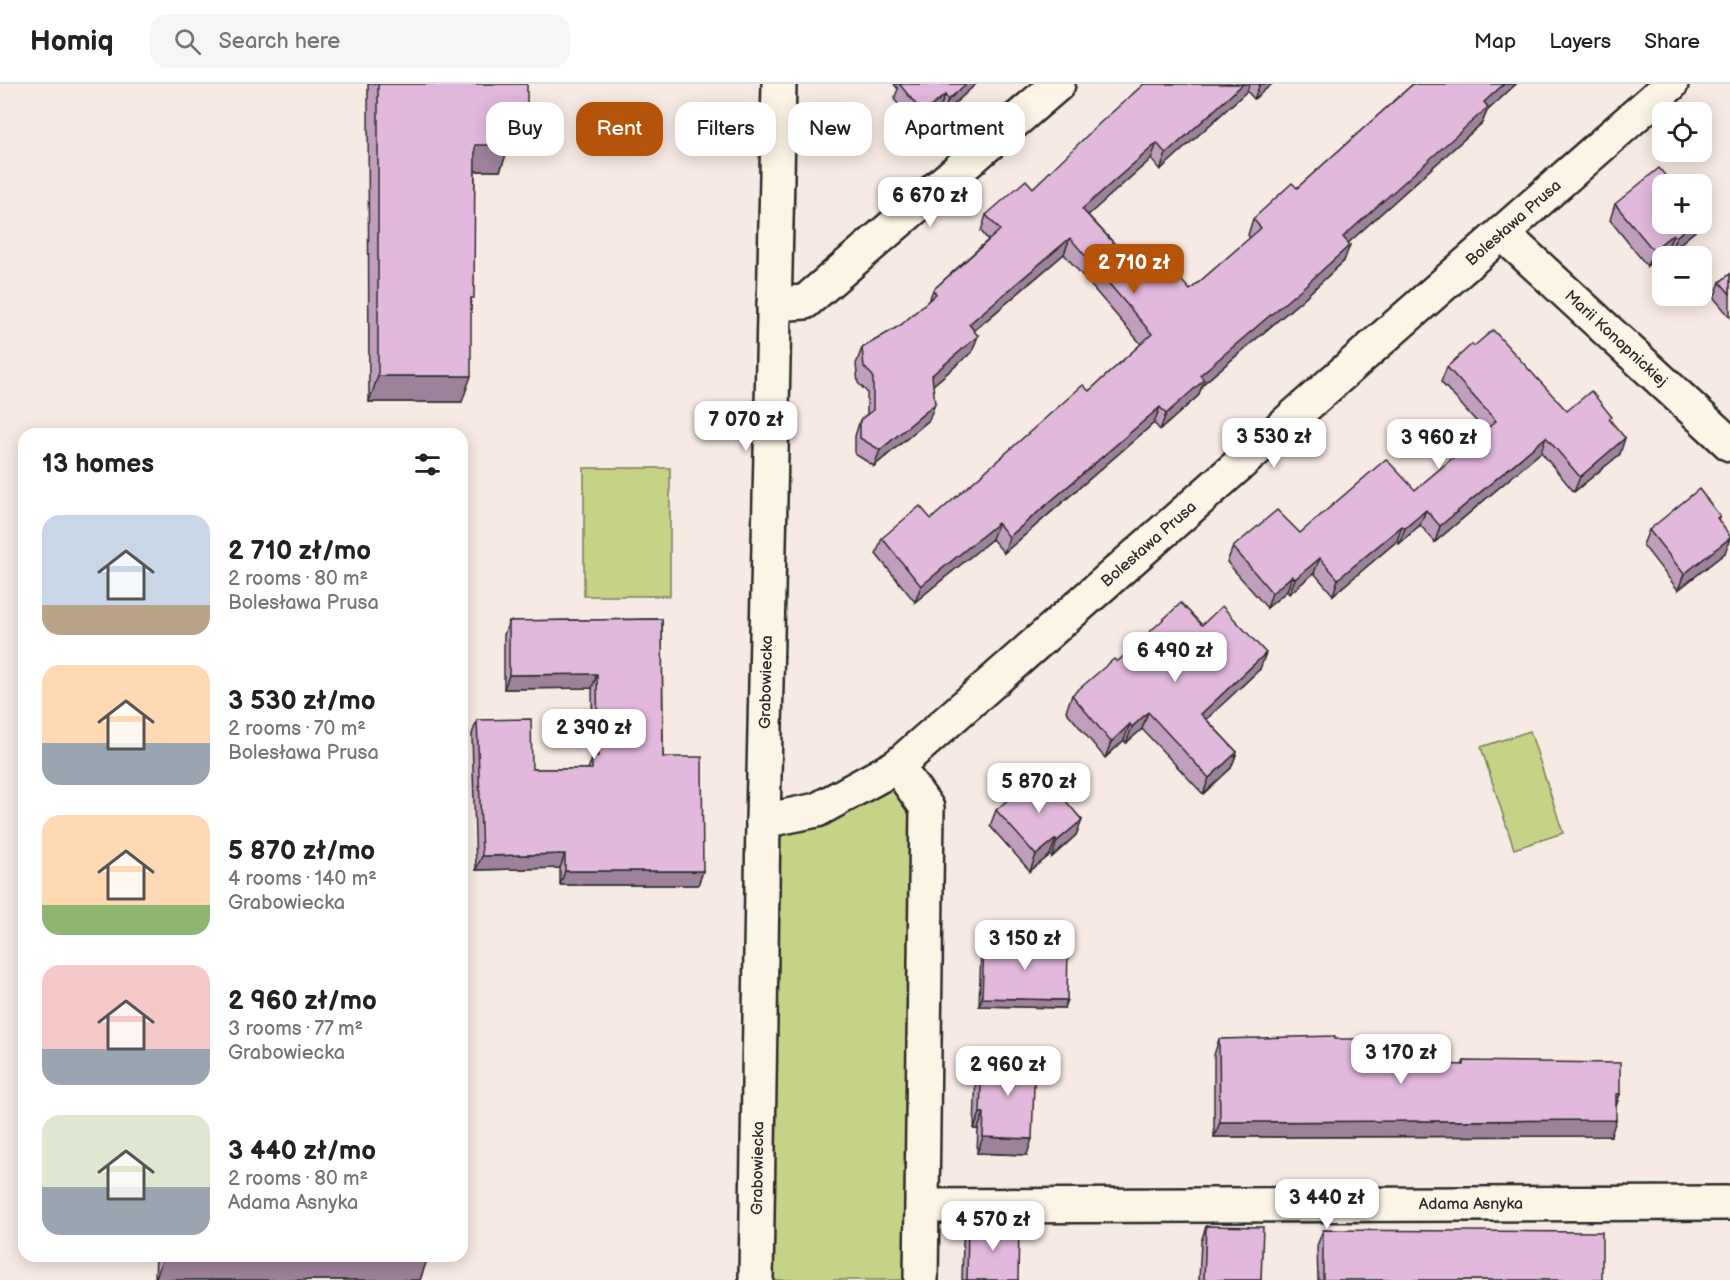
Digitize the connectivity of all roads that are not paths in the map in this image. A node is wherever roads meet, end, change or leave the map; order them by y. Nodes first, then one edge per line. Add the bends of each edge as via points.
1 (779, 84) edge
2 (1058, 84) edge
3 (1671, 84) edge
4 (1503, 234) junction
5 (774, 304) junction
6 (1730, 444) edge
7 (897, 766) junction
8 (763, 821) junction
9 (1730, 1203) edge
10 (923, 1206) junction
11 (756, 1280) edge
12 (921, 1280) edge

1 - 5 street, Grabowiecka
2 - 5 street via 805,302
3 - 4 street, Bolesława Prusa
4 - 6 street, Marii Konopnickiej
4 - 7 street, Bolesława Prusa
5 - 8 street, Grabowiecka
7 - 8 street, Bolesława Prusa via 817,810
7 - 10 street via 927,808
8 - 11 street, Grabowiecka
9 - 10 street, Adama Asnyka
10 - 12 street

